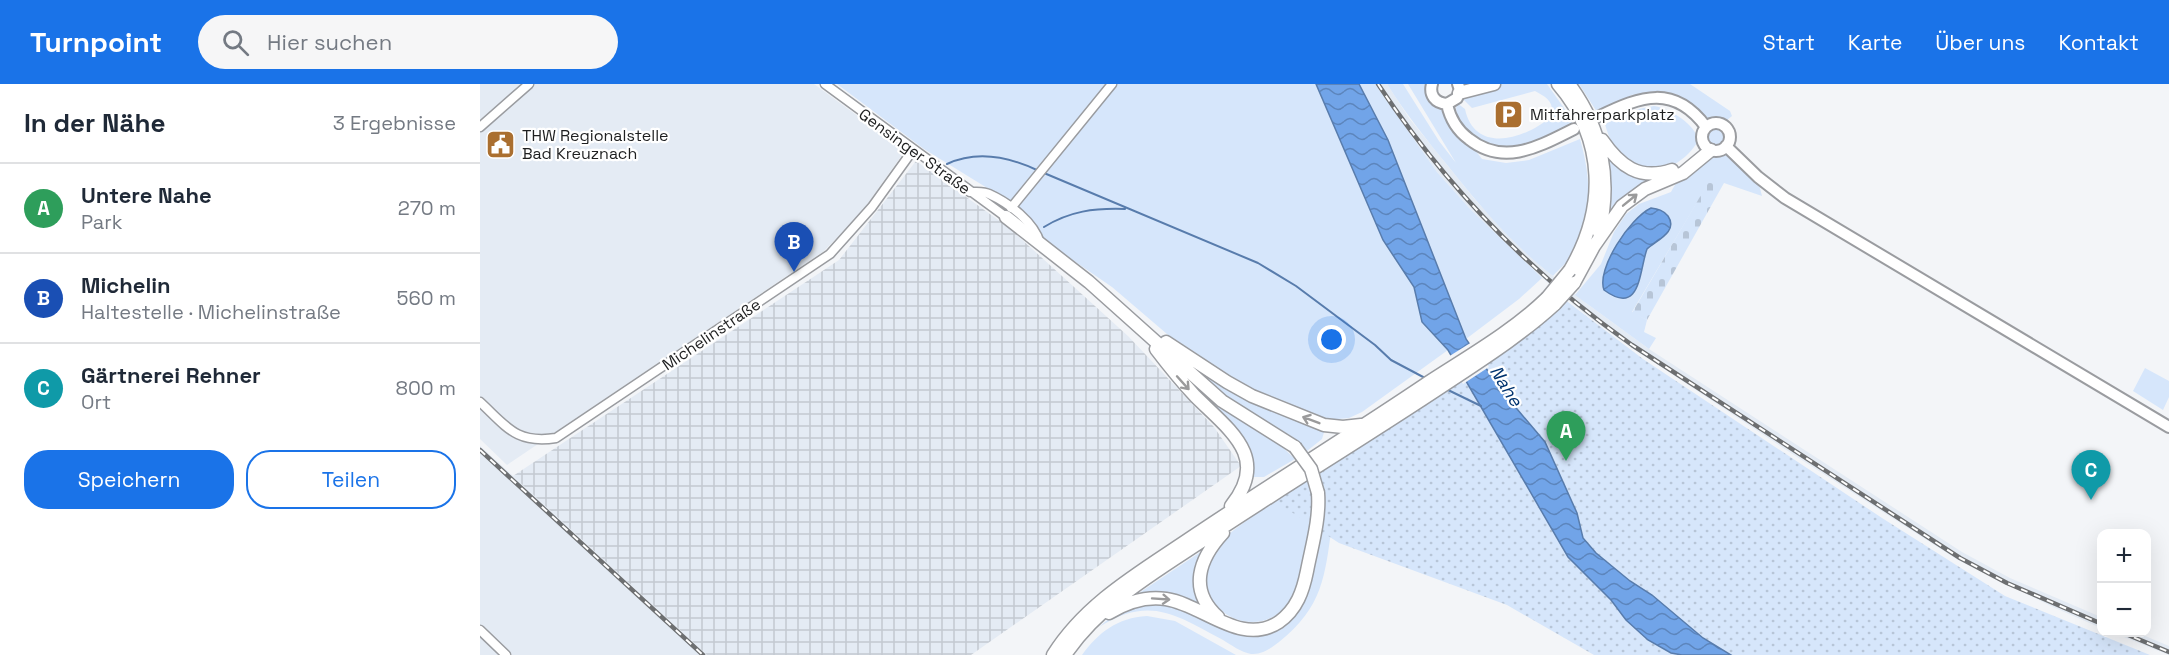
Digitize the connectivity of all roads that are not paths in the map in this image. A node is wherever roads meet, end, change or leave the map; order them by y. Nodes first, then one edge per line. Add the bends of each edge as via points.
1 (529, 84) edge
2 (825, 84) edge
3 (1112, 84) edge
4 (1432, 84) edge
5 (1494, 84) edge
6 (1561, 85) edge
7 (1460, 86) edge
8 (1447, 104) junction
9 (1600, 116) dead end
10 (480, 127) edge
11 (1706, 127) junction
12 (1574, 129) dead end
13 (1595, 129) junction
14 (1707, 146) junction
15 (1726, 146) junction
16 (913, 150) junction
17 (1008, 213) junction
18 (1594, 246) junction
19 (1572, 277) junction
20 (1134, 321) junction
21 (480, 402) edge
22 (1394, 412) junction
23 (1368, 423) junction
24 (2169, 427) edge
25 (1223, 516) junction
26 (1239, 516) junction
27 (1088, 626) junction
28 (1231, 626) junction
29 (480, 630) edge
30 (1066, 636) junction
31 (506, 655) edge
32 (1044, 655) edge
33 (1053, 655) edge
34 (1065, 655) edge

1 - 10 street
2 - 16 street, Gensinger Straße
3 - 17 street
4 - 8 main road via 1433,97
5 - 7 highway
6 - 13 highway via 1584,106
6 - 19 highway via 1586,132 1596,175 1591,225
7 - 8 main road via 1455,100
8 - 12 main road via 1464,135 1499,153 1529,150
9 - 11 main road via 1636,99 1656,97 1683,106
11 - 14 main road via 1702,134
11 - 15 main road via 1713,123 1724,125 1729,137
13 - 14 highway via 1618,161 1644,173 1659,174 1677,168
13 - 18 highway via 1605,182 1604,208
14 - 15 main road via 1719,150
18 -> 14 highway via 1629,200 1683,173
15 - 24 main road via 1793,203
16 - 17 street, Gensinger Straße via 970,192
16 - 21 street, Michelinstraße via 872,207 830,255 556,438 537,441 514,434
17 - 20 highway
18 - 19 highway
19 - 22 highway, bridge via 1551,301 1486,351
23 -> 20 highway via 1328,426 1252,396
20 -> 25 highway via 1180,381 1245,451 1245,484
20 - 28 highway, bridge via 1222,401 1295,447 1311,470 1318,493 1317,522 1298,602 1269,627 1250,630
22 - 23 highway
22 - 26 highway
23 - 25 highway
25 - 30 highway via 1113,590
26 - 27 highway via 1120,597
26 - 28 highway via 1208,550 1200,574 1202,595 1209,608
27 -> 28 highway via 1125,604 1151,598 1176,602
27 - 34 highway
29 - 31 street
30 - 32 highway
30 - 33 highway

